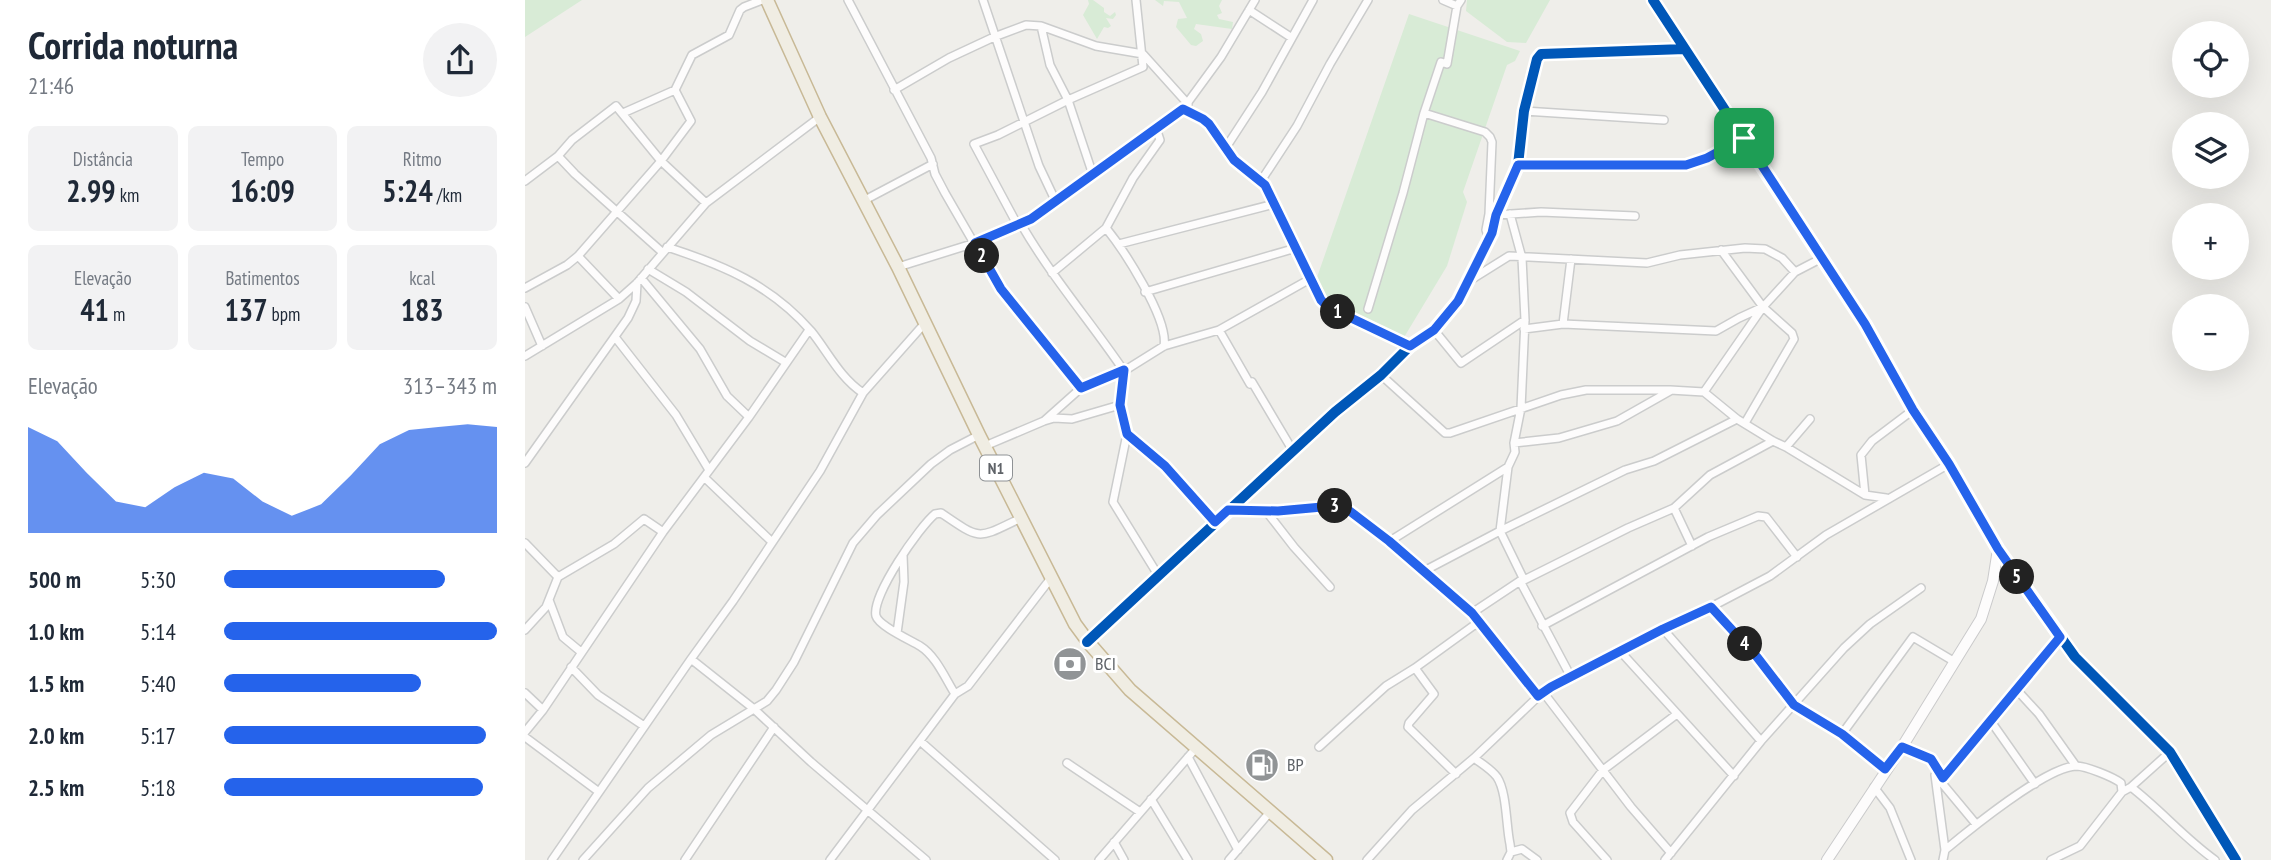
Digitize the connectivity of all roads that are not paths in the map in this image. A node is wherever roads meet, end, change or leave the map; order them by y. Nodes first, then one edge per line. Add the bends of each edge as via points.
1 (762, 0) edge
2 (767, 0) edge
3 (848, 0) edge
4 (983, 0) edge
5 (1136, 0) edge
6 (1255, 0) edge
7 (1313, 0) edge
8 (1369, 0) edge
9 (1443, 0) edge
10 (1653, 0) edge
11 (1459, 3) edge
12 (1249, 10) junction
13 (1041, 26) junction
14 (994, 37) junction
15 (1291, 38) junction
16 (1685, 49) junction
17 (1143, 54) junction
18 (675, 90) junction
19 (894, 90) junction
20 (1068, 100) junction
21 (1185, 106) junction
22 (1524, 111) junction
23 (623, 113) junction
24 (1425, 113) junction
25 (820, 117) junction
26 (1664, 120) dead end
27 (1023, 122) junction
28 (1157, 128) junction
29 (1744, 138) junction
30 (1225, 149) junction
31 (558, 156) junction
32 (661, 161) junction
33 (933, 164) junction
34 (1518, 165) junction
35 (1093, 175) junction
36 (525, 181) edge
37 (1261, 181) junction
38 (863, 201) junction
39 (706, 202) junction
40 (1056, 202) junction
41 (1274, 204) junction
42 (616, 212) junction
43 (1510, 214) junction
44 (1496, 215) junction
45 (1635, 216) dead end
46 (1020, 225) junction
47 (1106, 228) junction
48 (1489, 240) junction
49 (975, 243) junction
50 (1119, 244) junction
51 (1296, 248) junction
52 (665, 249) junction
53 (1721, 250) junction
54 (578, 256) junction
55 (1522, 258) junction
56 (1822, 258) junction
57 (1571, 259) junction
58 (898, 267) junction
59 (648, 270) junction
60 (1795, 272) junction
61 (1052, 273) junction
62 (1310, 279) junction
63 (639, 280) junction
64 (1468, 281) junction
65 (525, 288) edge
66 (1145, 292) junction
67 (619, 299) junction
68 (525, 307) edge
69 (1763, 307) junction
70 (1369, 309) dead end
71 (1525, 320) junction
72 (925, 323) junction
73 (1563, 324) junction
74 (1524, 329) junction
75 (809, 330) junction
76 (1219, 330) junction
77 (1434, 330) junction
78 (615, 337) junction
79 (542, 346) junction
80 (1164, 346) junction
81 (1410, 346) junction
82 (525, 356) edge
83 (785, 362) junction
84 (1124, 370) junction
85 (1381, 375) junction
86 (1081, 388) junction
87 (1670, 390) junction
88 (1704, 392) junction
89 (863, 393) junction
90 (1120, 405) junction
91 (1521, 408) junction
92 (1913, 410) junction
93 (749, 417) junction
94 (1810, 419) dead end
95 (1044, 421) junction
96 (1741, 421) junction
97 (1127, 434) junction
98 (982, 441) junction
99 (1773, 442) junction
100 (1514, 443) junction
101 (1786, 447) junction
102 (1293, 451) junction
103 (525, 463) edge
104 (1949, 464) junction
105 (1509, 467) junction
106 (707, 474) junction
107 (1866, 495) junction
108 (1887, 498) junction
109 (1674, 508) junction
110 (1228, 510) junction
111 (1870, 510) junction
112 (1266, 512) junction
113 (1021, 518) junction
114 (1215, 522) junction
115 (663, 531) junction
116 (1500, 531) junction
117 (1389, 541) junction
118 (772, 542) junction
119 (525, 543) edge
120 (1692, 546) junction
121 (1998, 549) junction
122 (903, 554) junction
123 (1797, 557) junction
124 (1424, 571) junction
125 (1159, 575) junction
126 (558, 577) junction
127 (1051, 578) junction
128 (1522, 581) junction
129 (1330, 587) dead end
130 (1921, 588) dead end
131 (549, 600) junction
132 (1711, 607) junction
133 (1472, 613) junction
134 (1480, 624) junction
135 (1542, 626) junction
136 (1663, 629) junction
137 (525, 630) edge
138 (897, 633) junction
139 (2060, 637) junction
140 (1087, 642) junction
141 (1620, 651) junction
142 (581, 652) junction
143 (691, 659) junction
144 (1955, 662) junction
145 (571, 667) junction
146 (1415, 668) junction
147 (1571, 677) junction
148 (2016, 689) junction
149 (525, 693) edge
150 (955, 694) junction
151 (1540, 694) junction
152 (1794, 705) junction
153 (754, 709) junction
154 (543, 710) junction
155 (1678, 714) junction
156 (1990, 720) junction
157 (644, 726) junction
158 (774, 727) junction
159 (1842, 734) junction
160 (525, 735) edge
161 (920, 741) junction
162 (1761, 741) junction
163 (1319, 747) dead end
164 (1902, 747) junction
165 (1192, 752) junction
166 (2170, 752) junction
167 (1474, 758) junction
168 (1067, 763) dead end
169 (2076, 766) junction
170 (1885, 769) junction
171 (1603, 770) junction
172 (1456, 774) junction
173 (1734, 776) junction
174 (1939, 776) junction
175 (2035, 784) junction
176 (1874, 787) junction
177 (2131, 787) junction
178 (599, 792) junction
179 (2122, 792) junction
180 (1151, 799) junction
181 (869, 810) junction
182 (1140, 812) junction
183 (1270, 812) junction
184 (1976, 824) junction
185 (1114, 842) junction
186 (1238, 850) junction
187 (1945, 850) junction
188 (1671, 853) junction
189 (1509, 856) edge
190 (2232, 858) edge
191 (2056, 859) edge
192 (552, 860) edge
193 (583, 860) edge
194 (685, 860) edge
195 (830, 860) edge
196 (926, 860) edge
197 (1055, 860) edge
198 (1099, 860) edge
199 (1124, 860) edge
200 (1188, 860) edge
201 (1229, 860) edge
202 (1325, 860) edge
203 (1367, 860) edge
204 (1537, 860) edge
205 (1607, 860) edge
206 (1665, 860) edge
207 (1827, 860) edge
208 (1910, 860) edge
209 (1943, 860) edge
210 (2215, 860) edge

1 - 18 street via 740,10 729,35 692,55
2 - 25 highway, N1
3 - 19 street
4 - 14 street
5 - 17 street
6 - 12 street
7 - 15 street
8 - 37 street
9 - 11 street
10 - 16 street
11 - 24 street via 1447,64 1441,62
12 - 15 street
12 - 21 street
13 - 14 street via 1026,25
13 - 17 street via 1096,46
13 - 20 street via 1050,65
14 - 19 street
14 - 27 street
15 - 30 street
16 - 22 street via 1541,54
16 - 29 street
17 - 20 street via 1143,67
17 - 21 street
18 - 23 street
18 - 32 street via 691,121
19 - 33 street
20 - 27 street
20 - 35 street
21 - 28 street
21 - 30 street via 1209,124
22 - 26 street
22 - 34 street
23 - 31 street via 612,107
23 - 32 street
24 - 48 street via 1490,137
24 - 70 street
25 - 38 highway, N1
25 - 39 street
27 - 40 street
27 - 46 street via 974,144
28 - 35 street
28 - 47 street via 1160,140 1137,170
29 - 34 street via 1686,165
29 - 56 street
30 - 37 street
31 - 36 street
31 - 42 street
32 - 39 street
32 - 42 street
33 - 38 street
33 - 49 street
34 - 44 street
35 - 40 street
37 - 41 street
38 - 58 highway, N1
39 - 52 street
40 - 46 street
41 - 50 street
41 - 51 street
42 - 52 street
42 - 54 street
43 - 44 street
43 - 45 street
43 - 55 street
44 - 48 street
46 - 49 street
46 - 61 street
47 - 50 street
47 - 61 street
48 - 64 street
49 - 58 street
49 - 86 street via 1001,289
50 - 66 street
51 - 62 street
51 - 66 street
52 - 59 street
52 - 75 street via 716,264 766,290
53 - 57 street via 1647,263
53 - 60 street via 1765,249
53 - 69 street
54 - 65 street
54 - 67 street
55 - 57 street
55 - 64 street via 1503,258
55 - 71 street
56 - 60 street
56 - 92 street
57 - 73 street
58 - 72 highway, N1
59 - 63 street
59 - 83 street
60 - 69 street
61 - 84 street
62 - 76 street
62 - 81 street via 1328,307
63 - 67 street
63 - 78 street via 636,301
63 - 93 street via 700,349 727,396
64 - 77 street
66 - 80 street via 1164,330
67 - 79 street
68 - 79 street
69 - 73 street via 1716,331
69 - 88 street
69 - 96 street via 1794,339
71 - 74 street
71 - 77 street via 1461,363
72 - 89 street
72 - 98 highway, N1
73 - 74 street
74 - 91 street
75 - 83 street
75 - 89 street via 846,380
76 - 80 street
76 - 102 street
77 - 81 street
78 - 103 street
78 - 106 street via 676,415
79 - 82 street
80 - 84 street
81 - 85 street
83 - 93 street
84 - 86 street
84 - 90 street
85 - 91 street via 1445,433
85 - 102 street
86 - 95 street
87 - 88 street
87 - 91 street via 1586,390
87 - 100 street via 1617,421 1559,438
88 - 96 street
89 - 118 street via 820,471
90 - 95 street via 1072,419
90 - 97 street
91 - 100 street
92 - 104 street
92 - 107 street via 1861,455
93 - 106 street
94 - 101 street
95 - 98 street
96 - 99 street
96 - 116 street via 1625,470
97 - 114 street via 1165,466
97 - 125 street via 1113,502
98 - 113 highway, N1
98 - 153 street via 940,457 865,527 785,677 767,701
99 - 101 street
99 - 109 street via 1710,475
100 - 105 street
101 - 107 street
102 - 110 street
104 - 108 street
104 - 121 street
105 - 116 street
105 - 117 street
106 - 115 street
106 - 118 street
107 - 108 street
107 - 111 street
108 - 111 street
109 - 120 street
109 - 128 street
110 - 112 street
110 - 114 street
111 - 123 street
112 - 117 street via 1341,506
112 - 129 street
113 - 122 street via 978,536 941,513 935,514
113 - 127 highway, N1
114 - 125 street
115 - 126 street via 644,519 614,544
115 - 142 street
116 - 124 street
116 - 128 street
117 - 124 street
118 - 143 street
119 - 126 street
120 - 123 street via 1763,515
120 - 135 street
121 - 139 street
121 - 144 street via 1987,604
122 - 138 street
122 - 138 street via 876,604 880,623
123 - 132 street
124 - 133 street
125 - 140 street
126 - 131 street
127 - 140 highway, N1
127 - 150 street via 968,686
128 - 133 street
128 - 135 street
130 - 152 street via 1870,624
131 - 137 street
131 - 142 street via 562,637
132 - 136 street
132 - 152 street
133 - 134 street
134 - 146 street
134 - 151 street
135 - 147 street
136 - 141 street
136 - 162 street
138 - 150 street via 931,655
139 - 148 street
139 - 166 street
140 - 165 highway, N1
141 - 147 street
141 - 155 street
142 - 145 street
143 - 153 street
143 - 157 street
144 - 159 street via 1913,637
144 - 164 street
145 - 154 street
145 - 157 street via 598,695
146 - 163 street via 1386,686
146 - 172 street via 1434,694 1408,727
147 - 151 street
148 - 156 street
148 - 169 street
149 - 154 street
150 - 161 street
151 - 167 street
151 - 171 street
152 - 159 street
152 - 162 street
153 - 158 street
153 - 193 street via 711,735 648,788
154 - 160 street
155 - 171 street
155 - 173 street
156 - 174 street
156 - 175 street
157 - 178 street
158 - 181 street
158 - 194 street
159 - 170 street
160 - 178 street
161 - 181 street
161 - 197 street
162 - 173 street
164 - 170 street
164 - 174 street via 1931,759
165 - 180 street
165 - 183 highway, N1
165 - 186 street
166 - 177 street
166 - 190 street
167 - 172 street
167 - 189 street via 1492,771 1502,788
168 - 182 street
169 - 175 street
169 - 179 street via 2116,779
170 - 176 street
171 - 188 street
171 - 205 street via 1570,813
172 - 203 street via 1412,810
173 - 188 street
174 - 184 street
174 - 187 street
175 - 184 street
176 - 207 street
176 - 208 street via 1890,808
177 - 179 street
177 - 210 street
178 - 192 street
179 - 191 street via 2080,846
180 - 182 street
180 - 200 street
181 - 195 street
181 - 196 street
182 - 185 street
183 - 186 street
183 - 202 highway, N1
184 - 187 street
185 - 198 street
185 - 199 street
186 - 201 street
187 - 209 street
188 - 206 street
189 - 204 street via 1522,849

